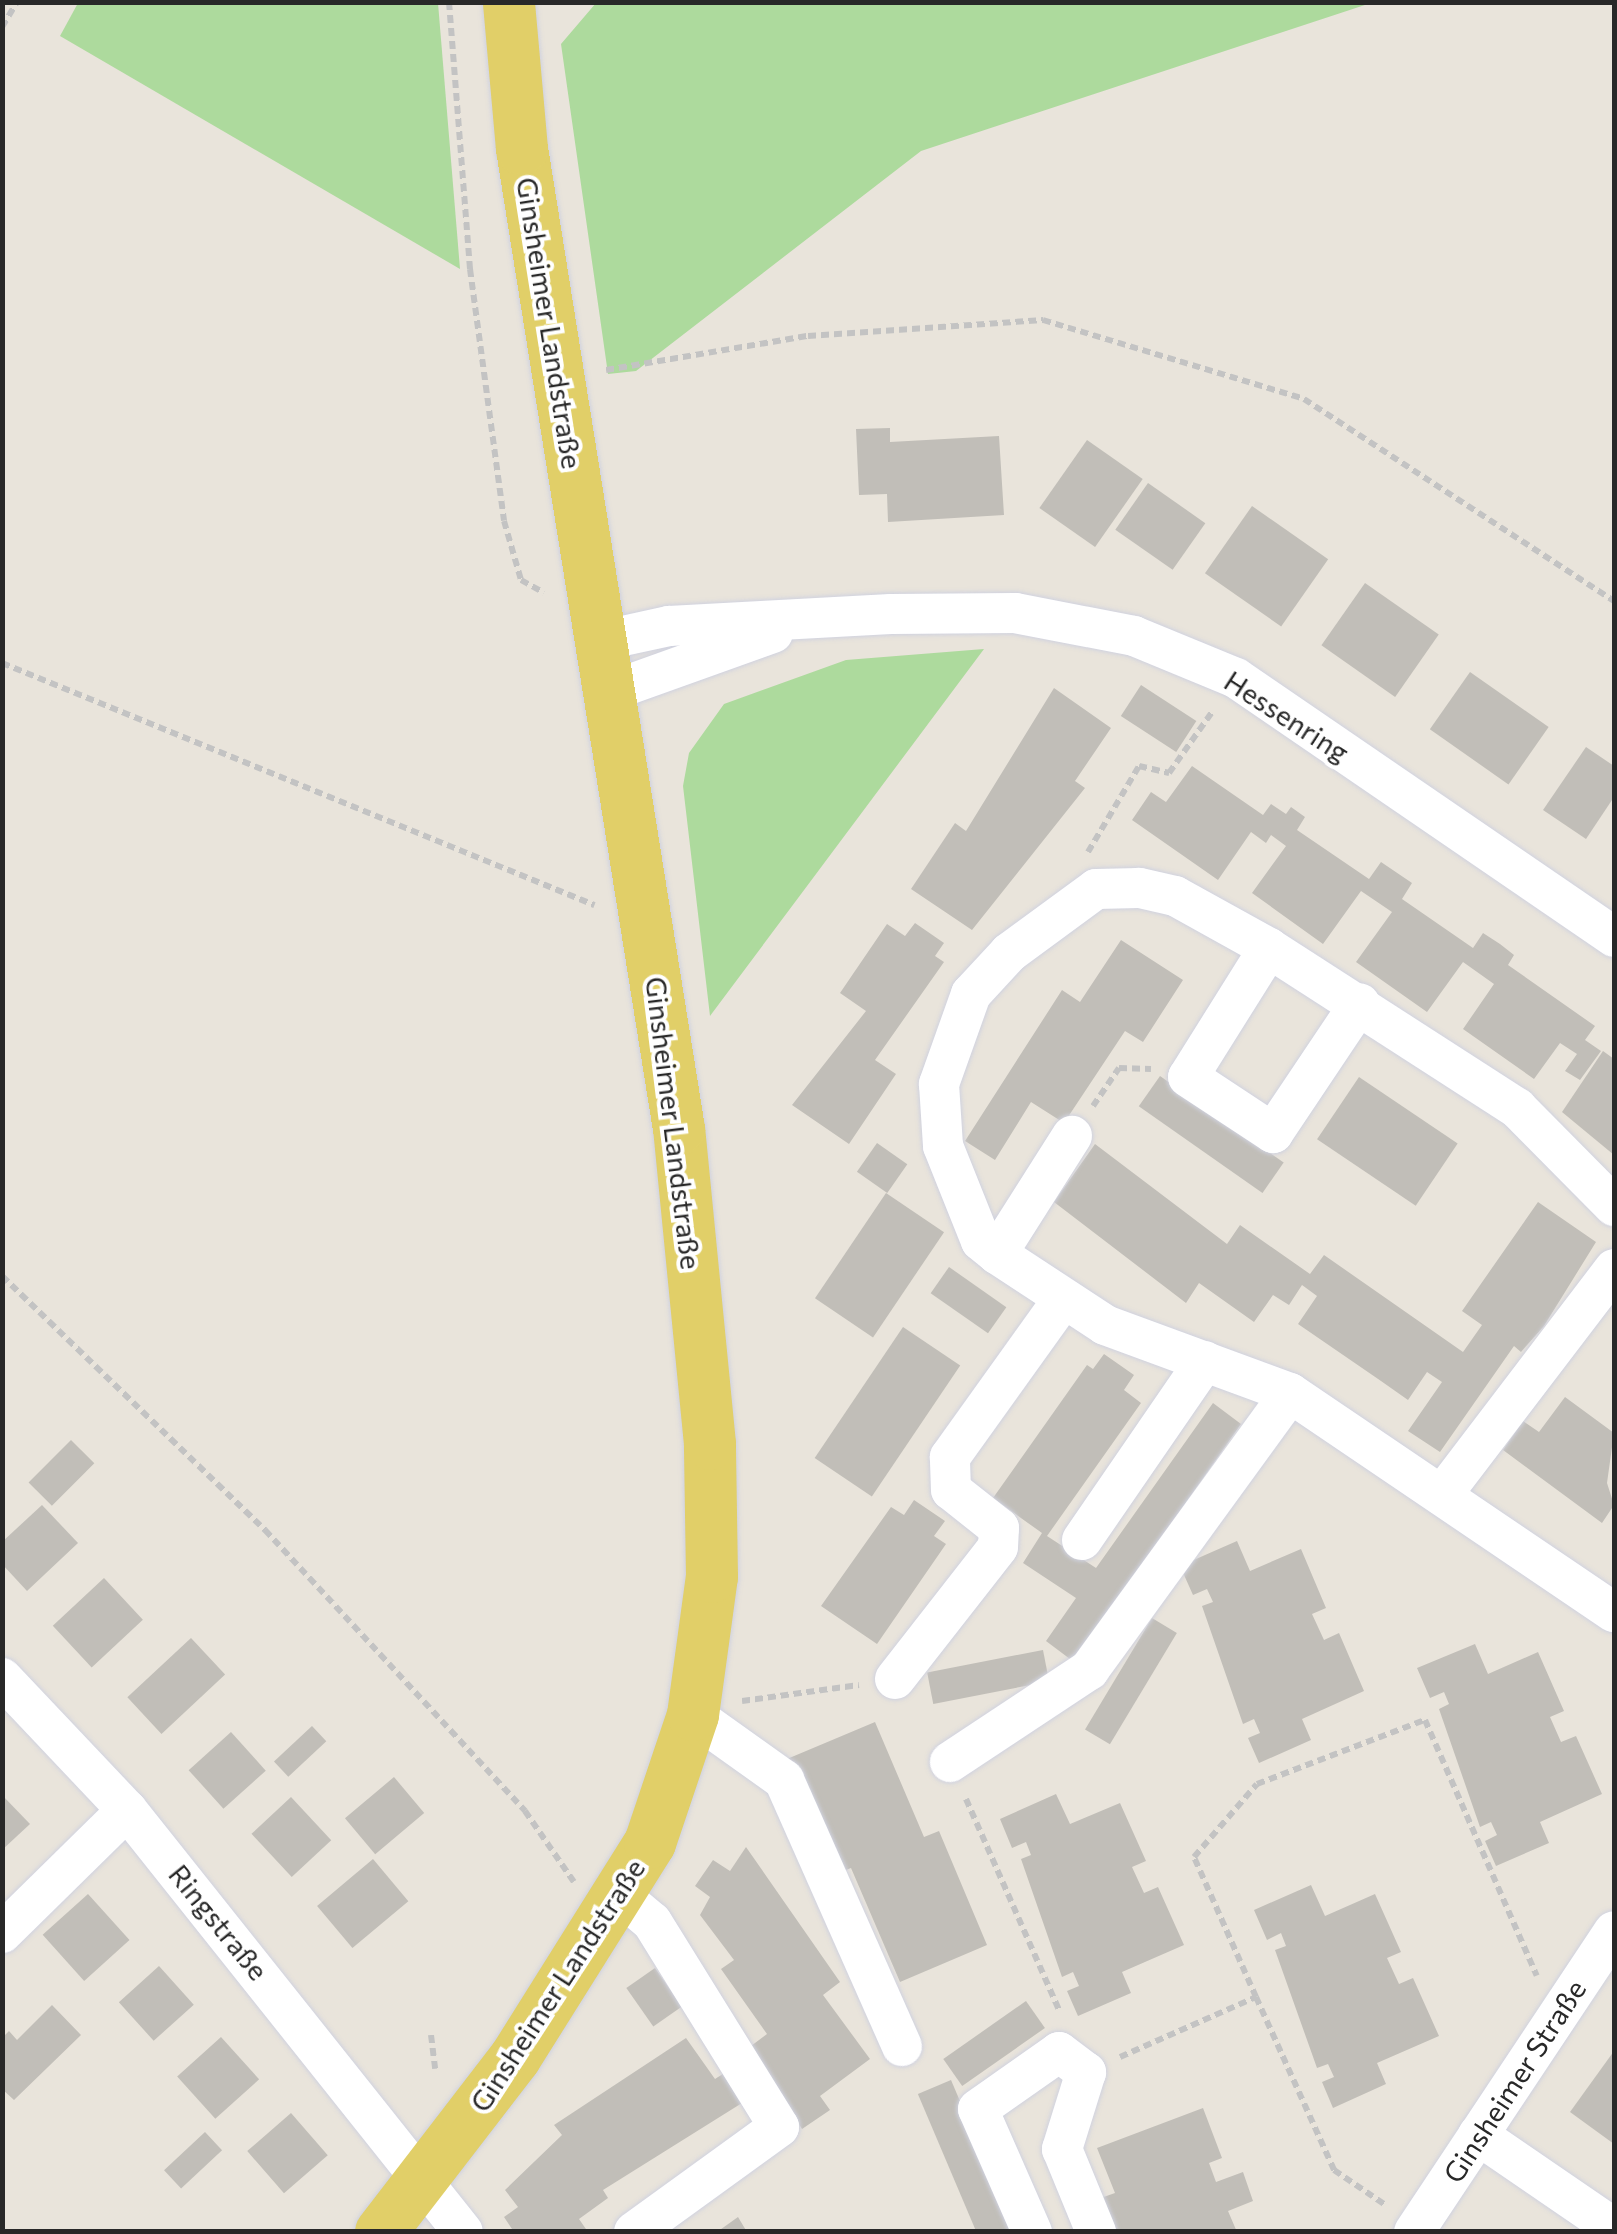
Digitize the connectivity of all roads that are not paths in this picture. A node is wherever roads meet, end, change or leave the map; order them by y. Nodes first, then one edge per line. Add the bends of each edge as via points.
1 (509, 2) edge
2 (598, 622) junction
3 (796, 624) junction
4 (612, 690) junction
5 (1614, 937) edge
6 (1269, 948) junction
7 (1360, 1003) junction
8 (1072, 1136) road end
9 (1614, 1206) edge
10 (998, 1254) junction
11 (1614, 1269) edge
12 (1062, 1300) junction
13 (1205, 1360) junction
14 (1290, 1392) junction
15 (1442, 1495) junction
16 (1082, 1540) dead end
17 (1614, 1612) edge
18 (2, 1678) edge
19 (895, 1679) road end
20 (713, 1709) junction
21 (950, 1762) road end
22 (127, 1810) junction
23 (612, 1910) junction
24 (1614, 1931) edge
25 (2, 1933) edge
26 (902, 2046) dead end
27 (1478, 2136) junction
28 (424, 2176) junction
29 (1614, 2228) edge
30 (1416, 2230) edge
31 (382, 2232) edge
32 (463, 2232) edge
33 (634, 2232) edge
34 (1032, 2232) edge
35 (1096, 2232) edge

1 - 2 main road, Ginsheimer Landstraße
2 - 3 street, Hessenring
2 - 4 main road, Ginsheimer Landstraße
3 - 4 street, Hessenring
3 - 5 street, Hessenring via 1014,612 1134,636 1236,678
4 - 20 main road, Ginsheimer Landstraße via 679,1129 710,1444
6 - 7 street
6 - 7 street via 1188,1077 1273,1133
6 - 10 street via 1175,896 1096,890 1054,914 971,994 939,1084 943,1146 981,1241
7 - 9 street via 1518,1108
8 - 10 street
10 - 12 street
11 - 15 street
12 - 13 street via 1147,1344
12 - 19 street via 950,1456 951,1490 998,1528 998,1547
13 - 14 street
13 - 16 street
14 - 15 street
14 - 21 street via 1089,1670
15 - 17 street
18 - 22 street, Ringstraße
20 - 23 main road, Ginsheimer Landstraße
20 - 26 street via 784,1780
22 - 25 street
22 - 28 street, Ringstraße
23 - 28 main road, Ginsheimer Landstraße
23 - 33 street via 652,1922 779,2127
24 - 27 street, Ginsheimer Straße
27 - 29 street
27 - 30 street, Ginsheimer Straße
28 - 31 main road, Ginsheimer Landstraße
28 - 32 street, Ringstraße
34 - 35 street via 978,2109 1059,2052 1086,2072 1062,2149

